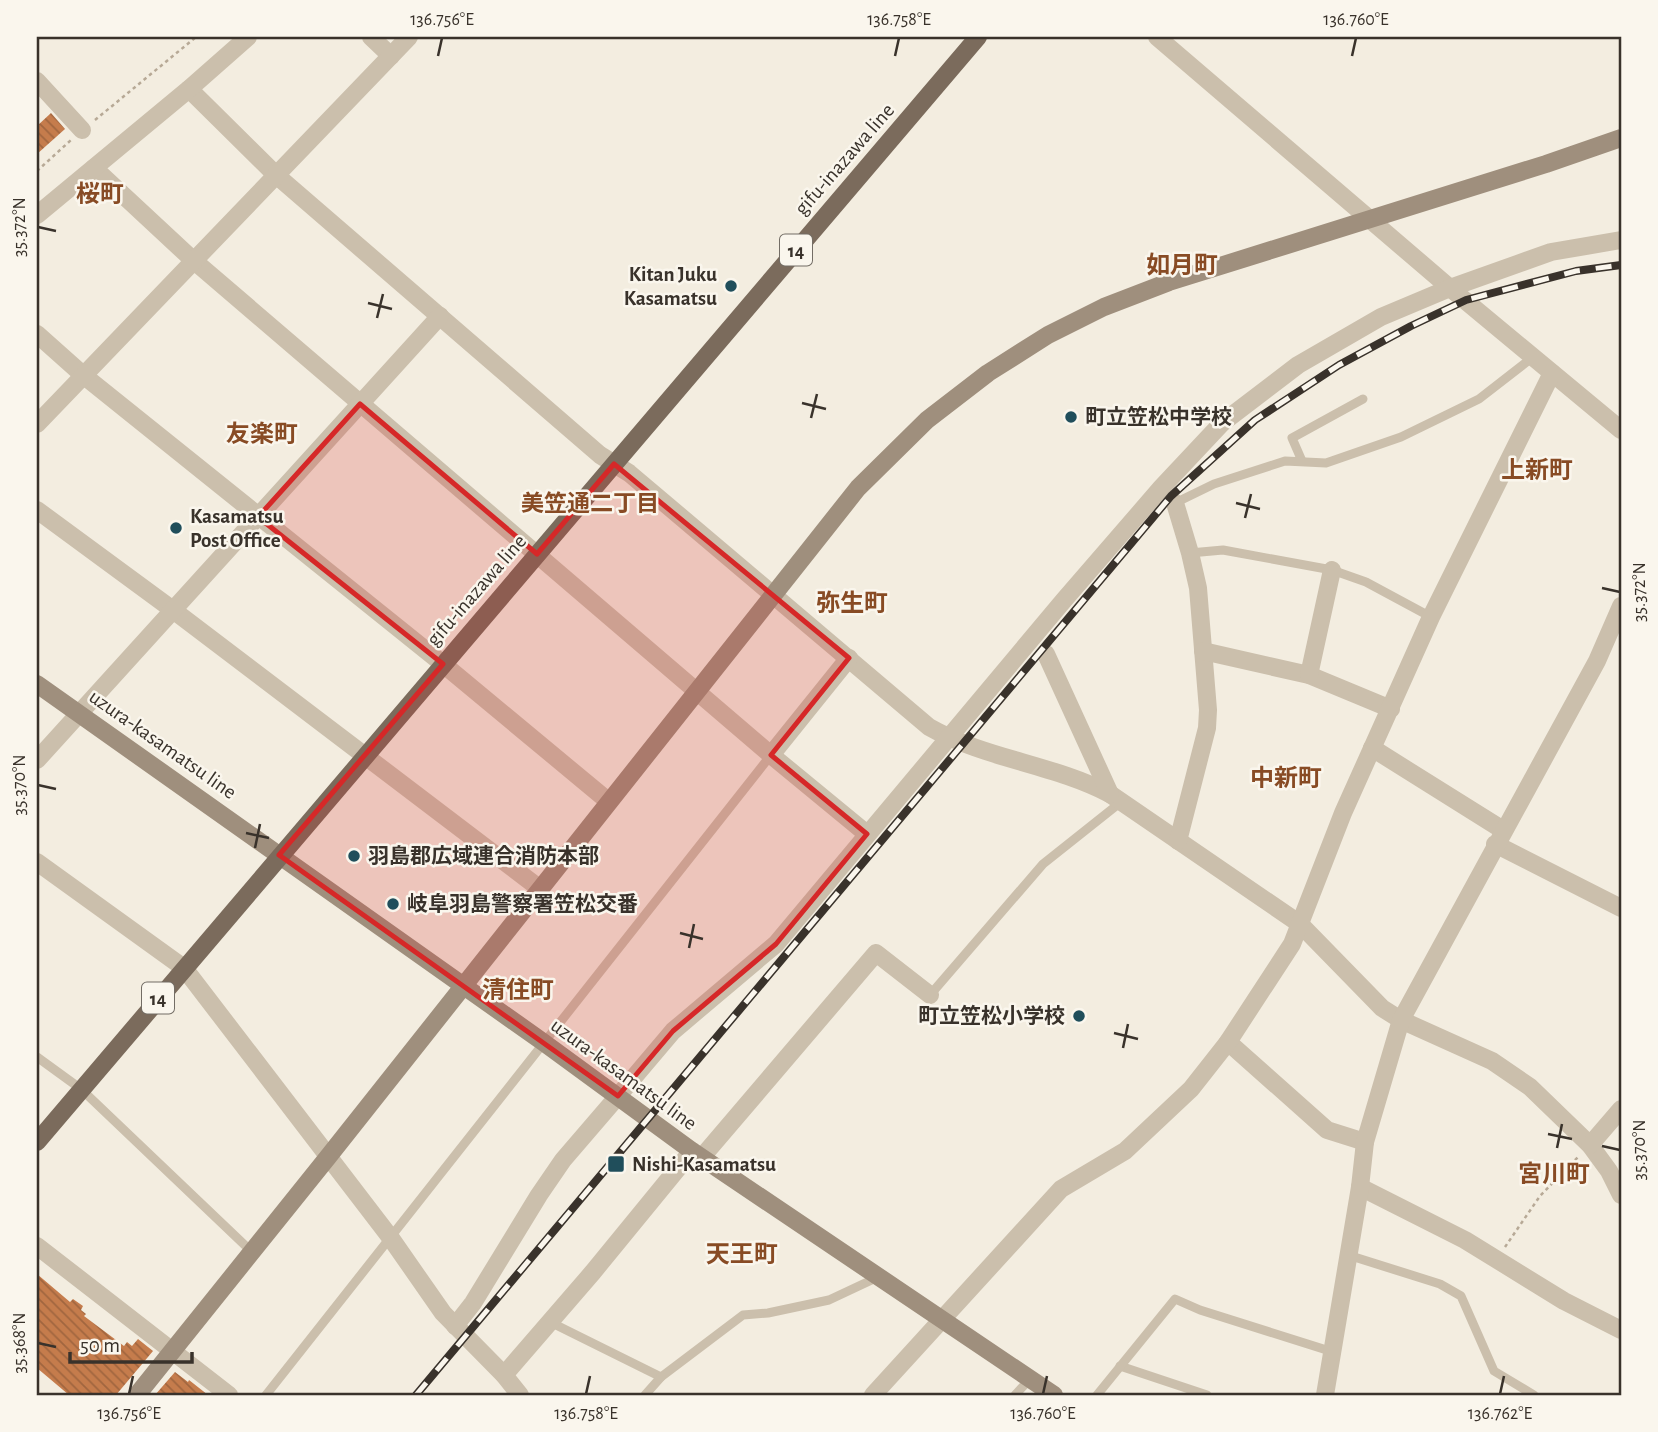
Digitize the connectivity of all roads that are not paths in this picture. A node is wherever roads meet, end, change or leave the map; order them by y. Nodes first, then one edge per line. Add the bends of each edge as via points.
1 (247, 37) edge
2 (371, 37) edge
3 (409, 37) edge
4 (978, 37) edge
5 (1157, 37) edge
6 (391, 55) junction
7 (37, 81) edge
8 (189, 89) junction
9 (82, 130) road end
10 (1621, 138) edge
11 (94, 168) junction
12 (276, 174) junction
13 (37, 215) edge
14 (1369, 218) junction
15 (1621, 240) edge
16 (193, 260) junction
17 (1450, 288) junction
18 (439, 316) junction
19 (37, 334) edge
20 (1533, 357) junction
21 (1552, 373) junction
22 (83, 375) junction
23 (1363, 399) dead end
24 (360, 404) junction
25 (37, 424) edge
26 (1621, 430) edge
27 (1301, 460) junction
28 (614, 464) junction
29 (1175, 503) joint
30 (37, 510) edge
31 (258, 517) junction
32 (1190, 553) junction
33 (537, 554) junction
34 (1332, 570) junction
35 (772, 594) junction
36 (1621, 606) edge
37 (173, 610) junction
38 (1431, 617) junction
39 (1203, 651) junction
40 (1046, 654) dead end
41 (849, 658) junction
42 (443, 664) junction
43 (1309, 676) junction
44 (37, 684) edge
45 (696, 691) junction
46 (1391, 709) junction
47 (81, 713) junction
48 (947, 738) junction
49 (1372, 748) junction
50 (364, 755) junction
51 (771, 755) junction
52 (37, 760) edge
53 (1116, 798) junction
54 (608, 801) junction
55 (867, 834) junction
56 (1499, 837) junction
57 (1178, 841) junction
58 (279, 855) junction
59 (37, 862) edge
60 (539, 888) junction
61 (1621, 908) edge
62 (1300, 924) junction
63 (184, 968) junction
64 (463, 987) junction
65 (930, 995) joint
66 (1401, 1020) junction
67 (543, 1042) junction
68 (1227, 1042) junction
69 (37, 1057) edge
70 (81, 1089) junction
71 (618, 1096) junction
72 (1621, 1110) edge
73 (37, 1142) edge
74 (1365, 1142) junction
75 (1590, 1145) junction
76 (697, 1154) junction
77 (328, 1157) junction
78 (1360, 1187) junction
79 (1621, 1195) edge
80 (390, 1237) junction
81 (37, 1246) edge
82 (252, 1252) junction
83 (1348, 1255) junction
84 (880, 1277) junction
85 (941, 1318) junction
86 (550, 1322) junction
87 (455, 1326) junction
88 (1621, 1330) edge
89 (172, 1351) junction
90 (1333, 1352) junction
91 (1120, 1366) junction
92 (504, 1376) junction
93 (661, 1377) junction
94 (1030, 1379) junction
95 (137, 1395) edge
96 (229, 1395) edge
97 (266, 1395) edge
98 (520, 1395) edge
99 (645, 1395) edge
100 (873, 1395) edge
101 (1015, 1395) edge
102 (1054, 1395) edge
103 (1097, 1395) edge
104 (1207, 1395) edge
105 (1325, 1395) edge
106 (1534, 1395) edge

1 - 8 street
2 - 6 street
3 - 6 street
4 - 28 main road, gifu-inazawa line / 14
5 - 14 street
6 - 12 street
7 - 9 street
8 - 11 street
8 - 12 street
10 - 14 street
11 - 13 street
11 - 16 street
12 - 16 street
12 - 18 street
14 - 17 street
14 - 35 street via 1169,282 1048,335 927,420 858,488
15 - 17 street via 1551,252
16 - 22 street
16 - 24 street
17 - 20 street
17 - 48 street via 1381,317 1297,365 1222,423
18 - 24 street
18 - 28 street
19 - 22 street
20 - 21 street
20 - 27 lane via 1479,398 1401,437 1326,463
21 - 26 street
21 - 38 street
22 - 25 street
22 - 31 street
23 - 27 lane via 1292,438
24 - 31 street
24 - 33 street
27 - 29 lane via 1214,484
28 - 33 main road, gifu-inazawa line / 14
28 - 35 street
29 - 32 street
30 - 37 street
31 - 37 street
31 - 42 street
32 - 34 lane via 1223,550
32 - 39 street
33 - 42 main road, gifu-inazawa line / 14
33 - 45 street
34 - 38 lane via 1366,582
34 - 43 street
35 - 41 street
35 - 45 street
36 - 56 street via 1597,661
37 - 47 street
37 - 50 street
38 - 46 street
39 - 43 street
39 - 57 street via 1207,728
40 - 53 street
41 - 48 street
41 - 51 street
42 - 50 main road, gifu-inazawa line / 14
42 - 54 street
43 - 46 street
44 - 47 street, uzura-kasamatsu line
45 - 51 street
45 - 54 street
46 - 49 street
47 - 52 street
47 - 58 street, uzura-kasamatsu line
48 - 53 street via 1087,782
48 - 55 street
49 - 56 street
49 - 62 street
50 - 58 main road, gifu-inazawa line / 14
50 - 60 street
51 - 55 street
51 - 67 lane
53 - 57 street
53 - 65 lane via 1043,864
54 - 60 street
55 - 71 street via 776,944 673,1031
56 - 61 street
56 - 66 street
57 - 62 street
58 - 63 main road, gifu-inazawa line / 14
58 - 64 street, uzura-kasamatsu line
59 - 63 street
60 - 64 street
62 - 66 street via 1382,1008
62 - 68 street via 1292,944
63 - 70 main road, gifu-inazawa line / 14
63 - 77 street
64 - 67 street, uzura-kasamatsu line
64 - 77 street
65 - 76 street via 876,953
66 - 74 street
66 - 75 street via 1521,1080
67 - 71 street, uzura-kasamatsu line
67 - 80 lane
68 - 74 street via 1327,1130
68 - 85 street via 1191,1089 1125,1151 1061,1189
69 - 70 lane
70 - 73 main road, gifu-inazawa line / 14
70 - 82 lane
71 - 76 street, uzura-kasamatsu line
71 - 87 street via 563,1160
72 - 75 street
74 - 78 street
75 - 79 street
76 - 84 street, uzura-kasamatsu line
76 - 86 street
77 - 80 street
77 - 82 street
78 - 83 street
78 - 88 street via 1465,1240 1563,1301
80 - 87 street
80 - 97 lane
81 - 89 street
82 - 89 street
83 - 90 street
83 - 106 lane via 1440,1284 1461,1296 1494,1371
84 - 85 street, uzura-kasamatsu line
84 - 93 lane via 829,1300 743,1315
85 - 94 street, uzura-kasamatsu line
85 - 100 street
86 - 92 street
86 - 93 lane
87 - 92 street
89 - 95 street
89 - 96 street
90 - 91 lane via 1175,1299
90 - 105 street
91 - 103 lane
91 - 104 lane
92 - 98 street
93 - 99 lane
94 - 101 lane
94 - 102 street, uzura-kasamatsu line

